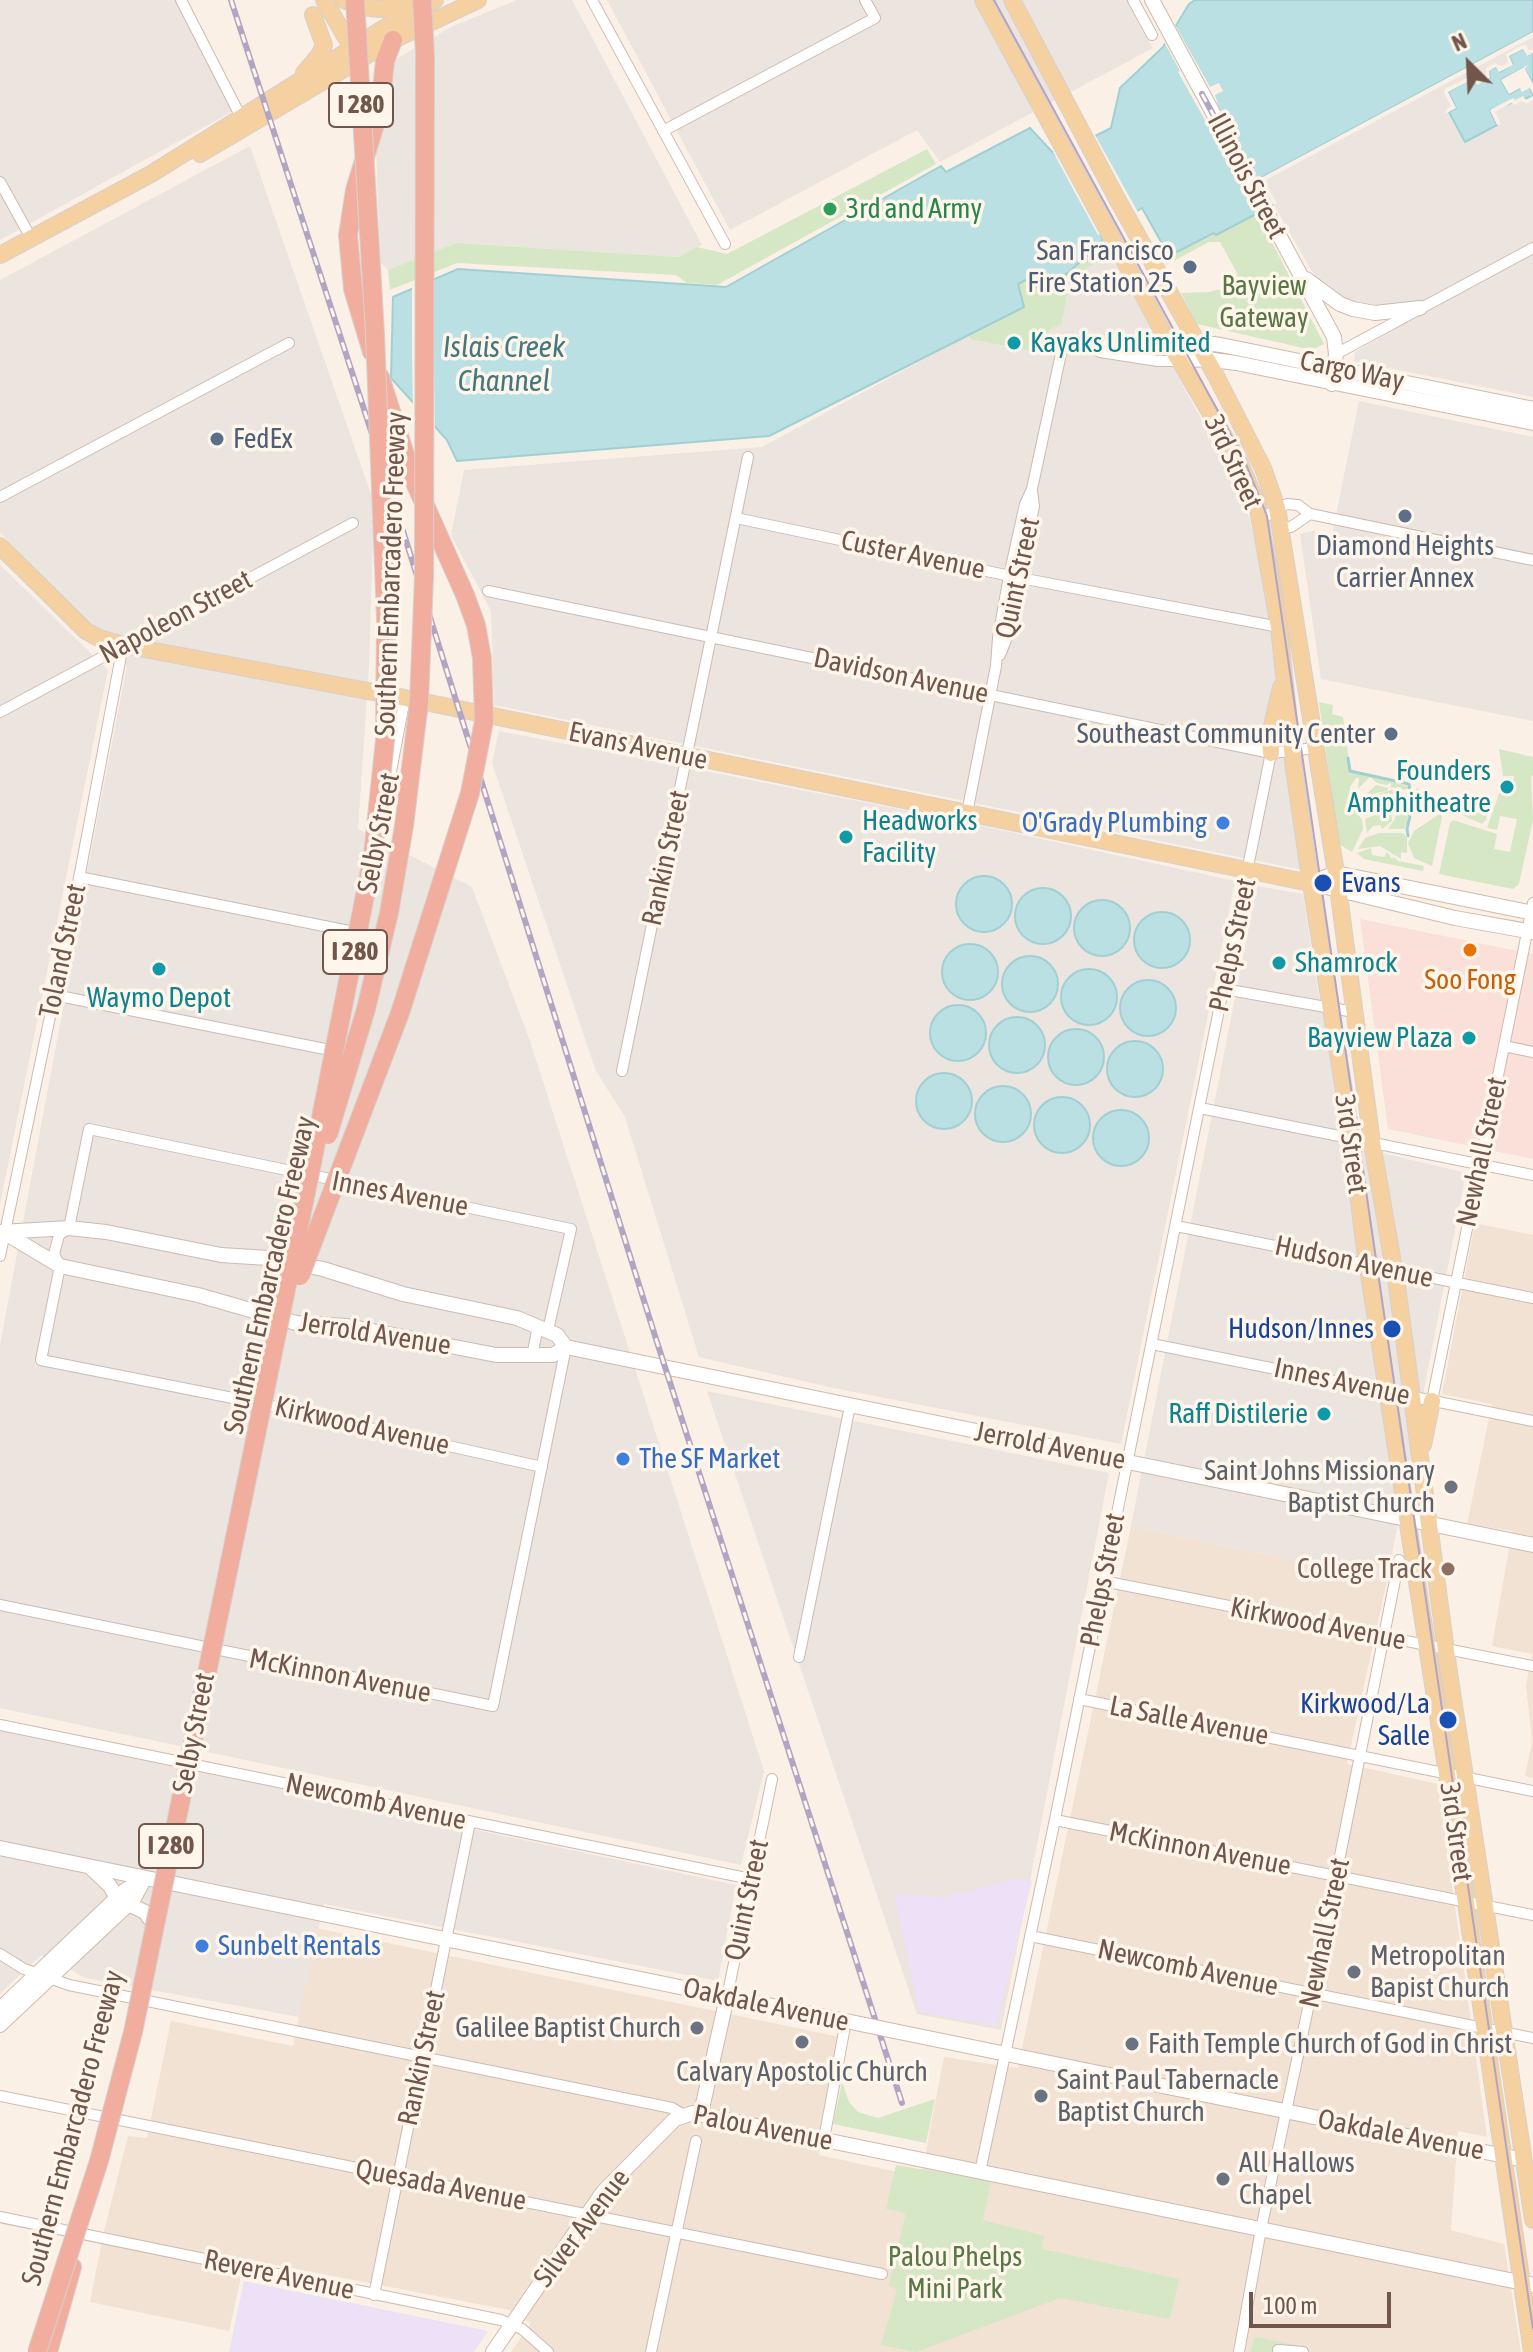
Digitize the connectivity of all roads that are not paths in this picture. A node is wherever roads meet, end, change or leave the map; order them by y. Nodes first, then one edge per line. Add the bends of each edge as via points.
1 (181, 0) edge
2 (305, 0) edge
3 (324, 0) edge
4 (344, 0) edge
5 (355, 0) edge
6 (421, 0) edge
7 (435, 0) edge
8 (478, 0) edge
9 (592, 0) edge
10 (865, 0) edge
11 (983, 0) edge
12 (1012, 0) edge
13 (1133, 0) edge
14 (1155, 5) edge
15 (313, 15) junction
16 (1152, 35) dead end
17 (393, 40) junction
18 (349, 56) junction
19 (293, 87) junction
20 (244, 123) junction
21 (375, 123) junction
22 (663, 131) junction
23 (0, 182) edge
24 (31, 238) junction
25 (725, 244) dead end
26 (1533, 248) edge
27 (0, 255) edge
28 (1300, 274) junction
29 (1420, 308) junction
30 (1197, 342) junction
31 (289, 343) dead end
32 (1170, 345) junction
33 (1094, 346) junction
34 (1206, 359) junction
35 (1179, 361) junction
36 (1335, 361) junction
37 (1332, 384) junction
38 (1533, 409) edge
39 (1533, 423) edge
40 (748, 457) dead end
41 (0, 497) edge
42 (1277, 508) junction
43 (1310, 514) junction
44 (736, 518) junction
45 (1260, 521) junction
46 (353, 523) dead end
47 (1282, 528) junction
48 (0, 546) edge
49 (1533, 560) edge
50 (1014, 576) junction
51 (488, 591) dead end
52 (1279, 627) junction
53 (712, 636) junction
54 (123, 645) junction
55 (1284, 670) junction
56 (991, 695) junction
57 (405, 698) junction
58 (0, 712) edge
59 (1315, 748) junction
60 (1292, 750) junction
61 (1271, 753) junction
62 (687, 756) junction
63 (967, 813) junction
64 (1249, 870) junction
65 (1336, 873) junction
66 (79, 877) junction
67 (1310, 883) junction
68 (1338, 892) junction
69 (1532, 910) edge
70 (1530, 931) edge
71 (359, 933) junction
72 (1224, 989) junction
73 (54, 995) junction
74 (1330, 1010) junction
75 (1354, 1012) junction
76 (1504, 1046) junction
77 (335, 1051) junction
78 (1533, 1052) edge
79 (622, 1071) dead end
80 (1200, 1108) junction
81 (1351, 1138) junction
82 (1372, 1143) junction
83 (1479, 1164) junction
84 (1533, 1175) edge
85 (311, 1176) junction
86 (1176, 1226) junction
87 (69, 1228) junction
88 (2, 1233) edge
89 (0, 1256) edge
90 (291, 1263) junction
91 (1368, 1265) junction
92 (60, 1266) junction
93 (1394, 1270) junction
94 (1455, 1283) junction
95 (1533, 1298) edge
96 (280, 1319) junction
97 (543, 1328) junction
98 (1152, 1344) junction
99 (566, 1347) junction
100 (277, 1356) junction
101 (532, 1356) junction
102 (266, 1390) dead end
103 (1388, 1392) junction
104 (1412, 1397) junction
105 (1432, 1401) junction
106 (850, 1406) junction
107 (261, 1418) dead end
108 (1533, 1421) edge
109 (1420, 1458) junction
110 (1128, 1462) junction
111 (542, 1467) junction
112 (1406, 1519) junction
113 (1429, 1524) junction
114 (1409, 1537) junction
115 (1533, 1545) edge
116 (1399, 1560) joint
117 (1103, 1581) junction
118 (0, 1605) edge
119 (1383, 1636) junction
120 (1426, 1645) junction
121 (1447, 1649) junction
122 (211, 1650) junction
123 (799, 1657) dead end
124 (1533, 1666) edge
125 (1079, 1699) junction
126 (0, 1725) edge
127 (1360, 1756) junction
128 (188, 1763) junction
129 (1447, 1774) junction
130 (1466, 1778) junction
131 (772, 1779) dead end
132 (1533, 1791) edge
133 (1055, 1820) junction
134 (470, 1822) junction
135 (0, 1848) edge
136 (89, 1866) junction
137 (1336, 1876) junction
138 (145, 1878) junction
139 (751, 1879) junction
140 (164, 1881) junction
141 (122, 1901) junction
142 (1466, 1902) junction
143 (1484, 1906) junction
144 (1533, 1915) edge
145 (155, 1926) junction
146 (1030, 1936) junction
147 (447, 1939) junction
148 (0, 1954) edge
149 (43, 1976) junction
150 (1312, 1993) junction
151 (727, 1997) junction
152 (141, 2000) junction
153 (0, 2009) edge
154 (846, 2021) junction
155 (0, 2025) edge
156 (1485, 2028) junction
157 (1504, 2033) junction
158 (1533, 2038) edge
159 (1005, 2054) junction
160 (422, 2058) junction
161 (0, 2096) edge
162 (1288, 2112) junction
163 (701, 2113) junction
164 (684, 2115) junction
165 (114, 2117) junction
166 (824, 2139) junction
167 (696, 2141) dead end
168 (1504, 2155) junction
169 (1529, 2161) edge
170 (980, 2172) junction
171 (398, 2177) junction
172 (589, 2213) junction
173 (0, 2217) edge
174 (1533, 2220) edge
175 (1261, 2229) junction
176 (676, 2232) junction
177 (78, 2241) junction
178 (882, 2274) dead end
179 (1528, 2284) edge
180 (374, 2295) junction
181 (512, 2323) junction
182 (1278, 2350) edge
183 (37, 2352) edge
184 (48, 2352) edge
185 (493, 2352) edge
186 (548, 2352) edge
187 (652, 2352) edge
188 (1239, 2352) edge
189 (1303, 2352) edge
190 (1532, 2352) edge

1 - 20 street
2 - 15 main road
3 - 18 main road
4 - 6 main road via 380,9
5 - 183 highway, Southern Embarcadero Freeway / I 280, bridge via 386,633 385,740 373,855 133,2032 99,2161
6 - 100 highway, Southern Embarcadero Freeway / I 280, bridge via 424,577 415,743 389,913 308,1210
7 - 18 main road
8 - 17 main road
9 - 22 street
10 - 22 street via 875,18
11 - 32 main road, 3rd Street
12 - 30 main road, 3rd Street
13 - 16 street
14 - 28 street, Illinois Street
15 - 18 main road
15 - 19 main road via 324,45
17 - 18 main road
17 - 21 highway
18 - 19 main road
18 - 20 main road
18 - 21 highway via 369,91
19 - 20 main road
20 - 24 main road via 195,158 151,174
21 - 100 highway, bridge via 350,213 353,289 412,476 476,625 484,721 470,793 405,1000 304,1262
22 - 25 street
23 - 24 street
24 - 27 main road
26 - 29 street
28 - 29 street via 1353,309 1375,313
28 - 36 street, Illinois Street via 1334,337
29 - 36 street
30 - 32 street, Cargo Way
30 - 34 main road, 3rd Street
30 - 36 street, Cargo Way
31 - 41 street
32 - 33 street
32 - 35 main road, 3rd Street
33 - 35 street via 1100,352
33 - 50 street, Quint Street via 1083,341 1068,344 1060,355 1032,489 1034,506
34 - 35 street, Cargo Way
34 - 37 street, Cargo Way
34 - 42 main road, 3rd Street via 1263,468
35 - 45 main road, 3rd Street via 1240,463
36 - 37 street
36 - 38 street, Cargo Way
37 - 39 street, Cargo Way
40 - 44 street, Rankin Street
42 - 43 street via 1298,505
42 - 45 street
42 - 47 main road, 3rd Street
43 - 47 street
43 - 49 street
44 - 50 street, Custer Avenue
44 - 53 street, Rankin Street
45 - 52 main road, 3rd Street
46 - 54 street, Napoleon Street
47 - 59 main road, 3rd Street
48 - 54 main road, Evans Avenue via 86,631
50 - 52 street, Custer Avenue
50 - 56 street, Quint Street via 1006,640
51 - 53 street, Davidson Avenue
52 - 55 main road, 3rd Street
53 - 56 street, Davidson Avenue
53 - 62 street, Rankin Street
54 - 57 main road, Evans Avenue
54 - 58 street, Napoleon Street
54 - 66 street, Toland Street
55 - 60 main road, 3rd Street
55 - 61 main road
56 - 61 street, Davidson Avenue
56 - 63 street, Quint Street
57 - 62 main road, Evans Avenue
57 - 71 street, Selby Street
59 - 60 street, Davidson Avenue
59 - 65 main road, 3rd Street
60 - 61 street, Davidson Avenue
60 - 67 main road, 3rd Street
61 - 64 street, Phelps Street
62 - 63 main road, Evans Avenue
62 - 79 street, Rankin Street
63 - 64 main road, Evans Avenue
64 - 67 main road, Evans Avenue
64 - 72 street, Phelps Street
65 - 67 street
65 - 68 main road, 3rd Street
65 - 69 street
66 - 71 street
66 - 73 street, Toland Street
67 - 68 street, Evans Avenue
67 - 74 main road, 3rd Street
68 - 70 street, Evans Avenue
68 - 75 main road, 3rd Street
69 - 70 street, Newhall Street
70 - 76 street, Newhall Street
71 - 77 street, Selby Street
72 - 74 street
72 - 80 street, Phelps Street
73 - 77 street
73 - 88 street, Toland Street
74 - 75 street
74 - 81 main road, 3rd Street
75 - 82 main road, 3rd Street
76 - 78 street
76 - 83 street, Newhall Street
77 - 85 street, Selby Street
80 - 81 street
80 - 86 street, Phelps Street
81 - 82 street
81 - 91 main road, 3rd Street
82 - 83 street
82 - 93 main road, 3rd Street
83 - 84 street
83 - 94 street, Newhall Street
85 - 87 street, Innes Avenue via 89,1129
85 - 90 street, Selby Street
85 - 97 street, Innes Avenue via 571,1229
86 - 91 street, Hudson Avenue
86 - 98 street, Phelps Street
87 - 88 street, Jerrold Avenue
87 - 90 street, Jerrold Avenue
87 - 92 street via 59,1235 54,1254
88 - 89 street, Toland Street
88 - 92 street, Jerrold Avenue
90 - 96 street, Selby Street
90 - 97 street, Jerrold Avenue
91 - 93 street, Hudson Avenue
91 - 103 main road, 3rd Street
92 - 96 street, Jerrold Avenue via 198,1295
92 - 111 street, Kirkwood Avenue via 41,1360
93 - 94 street, Hudson Avenue
93 - 104 main road, 3rd Street
94 - 95 street, Hudson Avenue
94 - 105 street, Newhall Street
96 - 101 street, Jerrold Avenue via 347,1326 496,1355
96 - 102 street, Selby Street
97 - 99 street, Jerrold Avenue
97 - 101 street
98 - 103 street, Innes Avenue
98 - 110 street, Phelps Street
99 - 101 street, Jerrold Avenue via 553,1355
99 - 106 street, Jerrold Avenue
99 - 111 street
100 - 177 highway, Southern Embarcadero Freeway / I 280, bridge via 138,2034 117,2121
103 - 104 street, Innes Avenue
103 - 112 main road, 3rd Street
104 - 105 street, Innes Avenue
104 - 109 main road, 3rd Street
105 - 108 street, Innes Avenue
105 - 109 main road
106 - 110 street, Jerrold Avenue
106 - 123 street
107 - 122 street, Selby Street
109 - 113 main road, 3rd Street
110 - 112 street, Jerrold Avenue
110 - 117 street, Phelps Street
111 - 122 street, McKinnon Avenue via 493,1706
112 - 113 street, Jerrold Avenue
112 - 114 main road, 3rd Street
113 - 115 street, Jerrold Avenue
113 - 121 main road, 3rd Street
114 - 116 main road
114 - 120 main road, 3rd Street
116 - 119 street, Newhall Street
117 - 119 street, Kirkwood Avenue
117 - 125 street, Phelps Street
118 - 122 street, McKinnon Avenue
119 - 120 street, Kirkwood Avenue
119 - 127 street, Newhall Street
120 - 121 street, Kirkwood Avenue
120 - 129 main road, 3rd Street
121 - 124 street, Kirkwood Avenue
121 - 130 main road, 3rd Street
122 - 128 street, Selby Street
125 - 127 street, La Salle Avenue
125 - 133 street, Phelps Street
126 - 128 street, Newcomb Avenue
127 - 129 street, La Salle Avenue
127 - 137 street, Newhall Street
128 - 134 street, Newcomb Avenue
128 - 140 street, Selby Street
129 - 130 street, La Salle Avenue
129 - 142 main road, 3rd Street
130 - 132 street, La Salle Avenue
130 - 143 main road, 3rd Street
131 - 139 street, Quint Street
133 - 137 street, McKinnon Avenue
133 - 146 street, Phelps Street
134 - 139 street, Newcomb Avenue
134 - 147 street, Rankin Street
135 - 136 street, Oakdale Avenue
136 - 138 street, Oakdale Avenue
136 - 141 street
137 - 142 street, McKinnon Avenue
137 - 150 street, Newhall Street
138 - 140 street, Oakdale Avenue
138 - 141 street
139 - 151 street, Quint Street
140 - 145 street, Selby Street
140 - 147 street, Oakdale Avenue
141 - 145 street via 145,1912
141 - 149 street
142 - 143 street, McKinnon Avenue
142 - 156 main road, 3rd Street
143 - 144 street, McKinnon Avenue
143 - 157 main road, 3rd Street
145 - 152 street, Selby Street
146 - 150 street, Newcomb Avenue
146 - 159 street, Phelps Street
147 - 151 street, Oakdale Avenue
147 - 160 street, Rankin Street
148 - 149 street, Palou Avenue
149 - 152 street, Palou Avenue
149 - 153 street
149 - 155 street
150 - 156 street, Newcomb Avenue
150 - 162 street, Newhall Street
151 - 154 street, Oakdale Avenue
151 - 163 street, Quint Street
152 - 160 street, Palou Avenue
152 - 165 street, Selby Street
154 - 159 street, Oakdale Avenue, bridge
154 - 166 street
156 - 157 street, Newcomb Avenue
156 - 168 main road, 3rd Street
157 - 158 street, Newcomb Avenue
157 - 169 main road, 3rd Street
159 - 162 street, Oakdale Avenue
159 - 170 street, Phelps Street
160 - 164 street, Palou Avenue via 672,2108
160 - 171 street, Rankin Street
161 - 165 street, Quesada Avenue
162 - 168 street, Oakdale Avenue
162 - 175 street, Newhall Street
163 - 164 street, Palou Avenue
163 - 166 street, Palou Avenue
164 - 172 street, Silver Avenue via 603,2192
165 - 171 street, Quesada Avenue
165 - 177 street, Selby Street
166 - 170 street, Palou Avenue
167 - 176 street
168 - 169 street, Oakdale Avenue
168 - 179 main road, 3rd Street
169 - 174 main road, 3rd Street
170 - 175 street, Palou Avenue
171 - 172 street, Quesada Avenue
171 - 180 street, Rankin Street
172 - 176 street, Quesada Avenue
172 - 181 street, Silver Avenue
173 - 177 street, Revere Avenue
175 - 179 street, Palou Avenue
175 - 188 street, Newhall Street
176 - 178 street, Quesada Avenue
176 - 187 street
177 - 180 street, Revere Avenue
177 - 183 highway, Southern Embarcadero Freeway / I 280, bridge
177 - 184 highway
179 - 190 main road, 3rd Street
180 - 181 street, Revere Avenue
181 - 185 street, Silver Avenue
181 - 186 street, Revere Avenue
182 - 189 street

